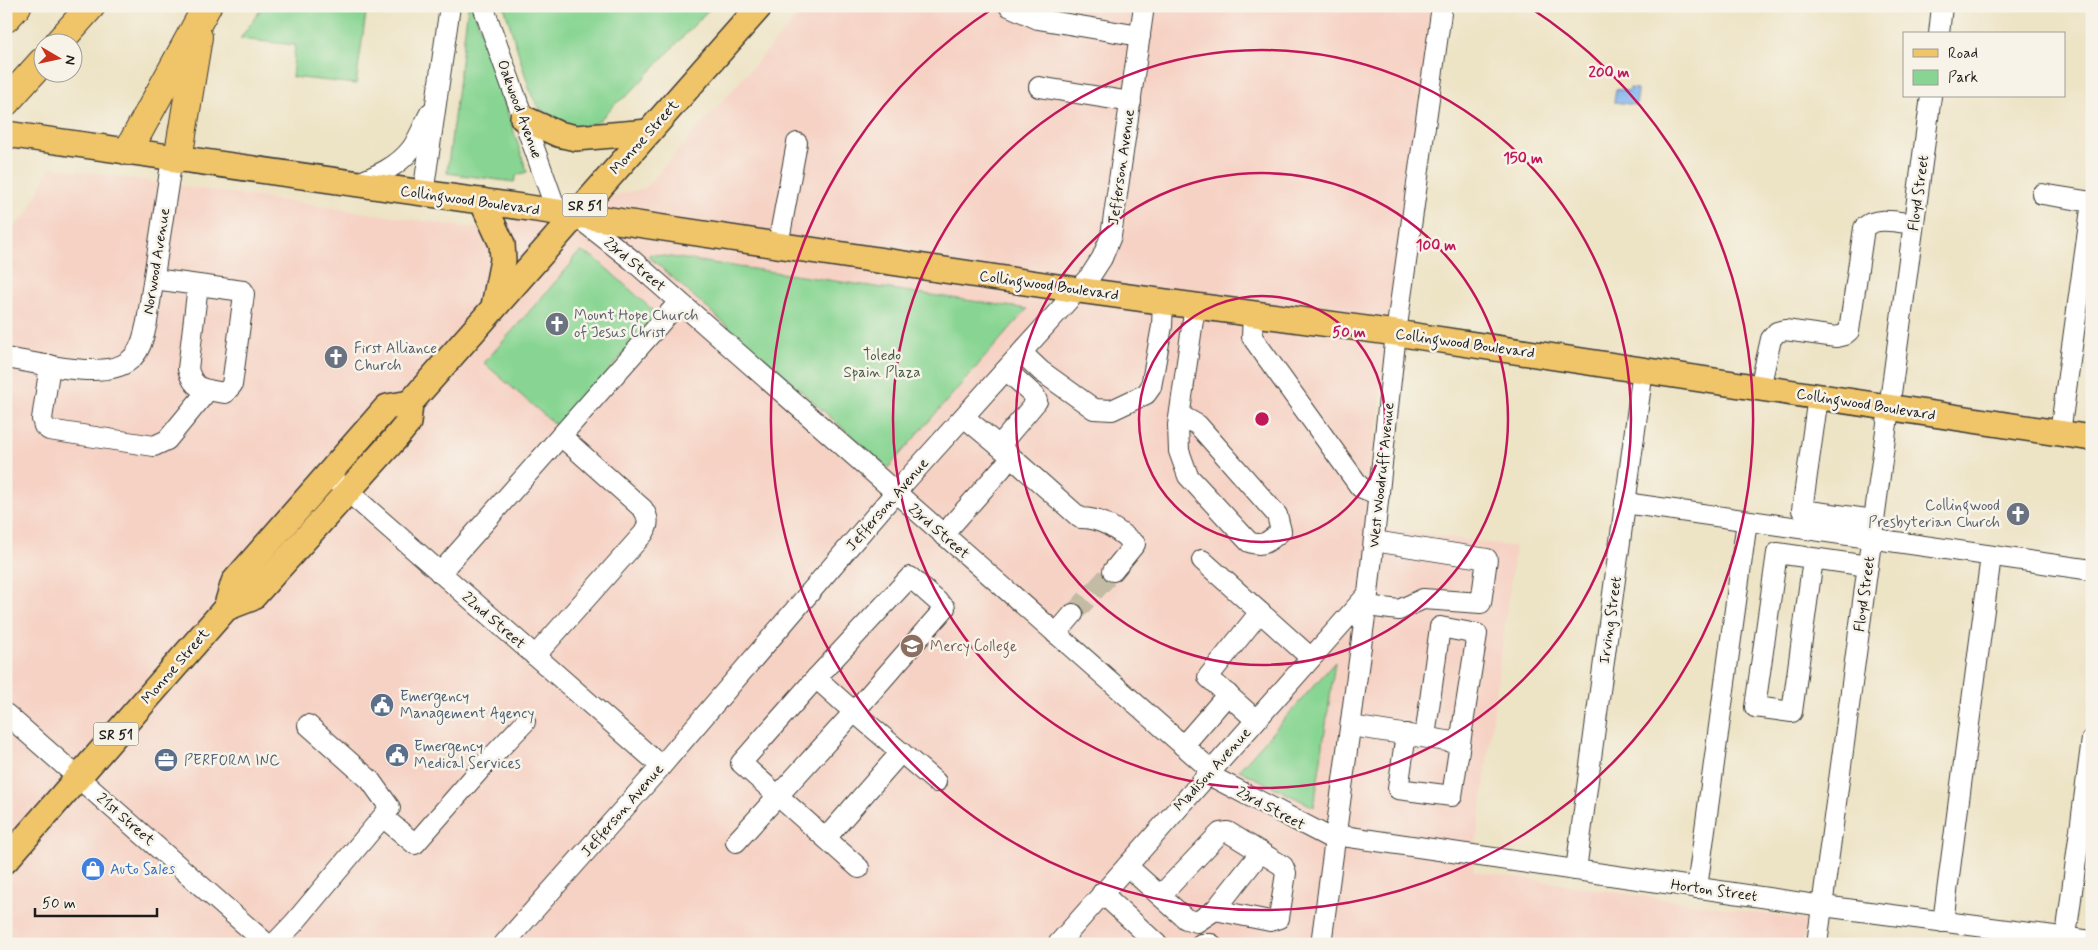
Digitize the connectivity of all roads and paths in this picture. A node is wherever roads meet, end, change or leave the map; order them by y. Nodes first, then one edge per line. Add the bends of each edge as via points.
1 (17, 6) edge
2 (91, 6) edge
3 (450, 6) edge
4 (483, 6) edge
5 (760, 6) edge
6 (1009, 6) edge
7 (1144, 6) edge
8 (1442, 6) edge
9 (1942, 6) edge
10 (204, 12) edge
11 (6, 18) edge
12 (68, 32) edge
13 (1939, 32) edge
14 (1140, 36) junction
15 (32, 73) edge
16 (1038, 87) dead end
17 (1930, 98) edge
18 (436, 100) junction
19 (6, 102) edge
20 (1131, 102) junction
21 (523, 118) junction
22 (649, 132) junction
23 (12, 135) edge
24 (797, 142) dead end
25 (128, 151) junction
26 (175, 158) junction
27 (355, 184) junction
28 (423, 194) junction
29 (2042, 194) dead end
30 (482, 201) junction
31 (2092, 202) edge
32 (566, 214) junction
33 (1913, 224) junction
34 (2089, 239) edge
35 (778, 245) junction
36 (154, 279) junction
37 (198, 285) junction
38 (1078, 290) junction
39 (1163, 301) junction
40 (679, 302) junction
41 (1195, 306) junction
42 (494, 307) junction
43 (1253, 314) junction
44 (2083, 332) edge
45 (1396, 333) junction
46 (1022, 353) junction
47 (6, 358) edge
48 (50, 365) junction
49 (1006, 370) junction
50 (1643, 370) junction
51 (1760, 388) junction
52 (208, 390) junction
53 (1818, 397) junction
54 (410, 403) junction
55 (1889, 408) junction
56 (1180, 415) junction
57 (964, 417) junction
58 (2060, 433) junction
59 (561, 436) junction
60 (2092, 438) edge
61 (999, 446) junction
62 (1002, 468) dead end
63 (328, 474) junction
64 (347, 492) junction
65 (895, 493) junction
66 (1379, 495) junction
67 (1625, 503) junction
68 (1800, 519) junction
69 (1747, 520) junction
70 (1873, 529) junction
71 (943, 535) junction
72 (1374, 541) junction
73 (1992, 556) junction
74 (1813, 559) junction
75 (1202, 560) dead end
76 (1868, 566) junction
77 (2092, 570) edge
78 (1113, 571) tunnel mouth
79 (440, 572) junction
80 (1368, 600) junction
81 (226, 608) junction
82 (1260, 612) junction
83 (1073, 614) tunnel mouth
84 (1056, 634) junction
85 (535, 656) junction
86 (1311, 658) junction
87 (816, 678) junction
88 (1228, 694) junction
89 (854, 712) junction
90 (6, 714) edge
91 (1256, 720) junction
92 (525, 722) dead end
93 (308, 725) dead end
94 (1351, 726) junction
95 (1416, 736) junction
96 (2092, 740) edge
97 (1460, 743) junction
98 (1183, 746) junction
99 (901, 752) junction
100 (661, 766) junction
101 (1209, 772) junction
102 (78, 777) junction
103 (936, 782) dead end
104 (779, 796) junction
105 (383, 817) junction
106 (826, 838) junction
107 (1336, 838) junction
108 (736, 842) dead end
109 (1261, 852) junction
110 (6, 860) edge
111 (1127, 866) junction
112 (859, 868) dead end
113 (1576, 870) junction
114 (1698, 888) junction
115 (1102, 893) junction
116 (1160, 896) junction
117 (1822, 906) junction
118 (1215, 910) junction
119 (1943, 922) junction
120 (2065, 941) edge
121 (2092, 941) edge
122 (267, 944) edge
123 (274, 944) edge
124 (504, 944) edge
125 (1058, 944) edge
126 (1157, 944) edge
127 (1201, 944) edge
128 (1211, 944) edge
129 (1321, 944) edge
130 (1818, 944) edge

1 - 11 highway
2 - 12 highway
3 - 18 street
4 - 21 street, Oakwood Avenue
5 - 22 main road, Monroe Street / SR 51
6 - 14 street via 1038,19
7 - 14 street, Jefferson Avenue
8 - 45 street, West Woodruff Avenue
9 - 13 street
10 - 25 highway
10 - 26 highway
14 - 20 street, Jefferson Avenue
15 - 19 highway
16 - 20 street
17 - 33 street, Floyd Street
18 - 27 street via 413,147 404,157 381,174
18 - 28 street
20 - 38 street, Jefferson Avenue via 1111,236 1102,258
21 - 22 main road via 558,134 576,138
21 - 32 street, Oakwood Avenue
22 - 32 main road, Monroe Street / SR 51
23 - 25 main road, Collingwood Boulevard
24 - 35 street
25 - 26 main road, Collingwood Boulevard
26 - 27 main road, Collingwood Boulevard
26 - 36 street, Norwood Avenue
27 - 28 main road, Collingwood Boulevard
28 - 30 main road, Collingwood Boulevard
29 - 31 street
30 - 32 main road, Collingwood Boulevard
30 - 42 main road via 502,244 503,260
31 - 34 street
32 - 35 main road, Collingwood Boulevard
32 - 40 street, 23rd Street via 632,260
32 - 42 main road, Monroe Street / SR 51
33 - 51 street via 1869,222 1862,236 1849,332 1836,337 1785,330 1777,332 1771,339
33 - 55 street, Floyd Street
34 - 44 street
35 - 38 main road, Collingwood Boulevard
36 - 37 street
36 - 48 street, Norwood Avenue via 144,335 130,361 106,370
37 - 52 street via 188,369 192,382 198,388
37 - 52 street via 242,291 244,294 232,385 225,393
38 - 39 main road, Collingwood Boulevard
38 - 46 street, Jefferson Avenue
39 - 41 main road, Collingwood Boulevard
39 - 46 street via 1151,387 1146,394 1112,410 1094,409 1041,371
40 - 59 street
40 - 65 street, 23rd Street
41 - 43 main road, Collingwood Boulevard
41 - 56 street
42 - 54 main road, Monroe Street / SR 51
43 - 45 main road, Collingwood Boulevard
43 - 66 street via 1252,337 1360,487
44 - 58 street
45 - 50 main road, Collingwood Boulevard
45 - 66 street, West Woodruff Avenue
46 - 49 street, Jefferson Avenue
47 - 48 street
48 - 52 street via 42,419 49,430 154,446 167,440
49 - 57 street, Jefferson Avenue
49 - 61 street via 1036,396 1037,401
50 - 51 main road, Collingwood Boulevard
50 - 67 street, Irving Street
51 - 53 main road, Collingwood Boulevard
53 - 55 main road, Collingwood Boulevard
53 - 68 street
54 - 63 main road, Monroe Street / SR 51 via 387,407
54 - 64 main road, Monroe Street / SR 51 via 408,423
55 - 58 main road, Collingwood Boulevard
55 - 70 street, Floyd Street
56 - 56 street via 1179,451 1188,476 1249,542 1257,545 1269,541 1281,531 1278,515 1198,425
57 - 61 street
57 - 65 street, Jefferson Avenue
58 - 60 main road, Collingwood Boulevard
59 - 79 street
59 - 85 street via 643,509 648,516 648,525
61 - 78 street via 1080,518 1107,523 1135,544
62 - 71 street
63 - 64 street, 22nd Street
63 - 81 main road, Monroe Street / SR 51 via 234,582
64 - 79 street, 22nd Street
64 - 81 main road, Monroe Street / SR 51 via 252,598
65 - 71 street, 23rd Street
65 - 100 street, Jefferson Avenue
66 - 72 street, West Woodruff Avenue
67 - 69 street
67 - 113 street, Irving Street
68 - 69 street
68 - 70 street
69 - 114 street
70 - 73 street
70 - 76 street, Floyd Street
71 - 84 street, 23rd Street
72 - 80 street, West Woodruff Avenue
72 - 80 street via 1487,559 1481,603 1423,599 1399,610
73 - 77 street
73 - 119 street
74 - 74 street via 1792,712 1755,707 1777,553
74 - 76 street
75 - 82 street
76 - 117 street, Floyd Street
79 - 85 street, 22nd Street
80 - 86 street, Madison Avenue
80 - 94 street, West Woodruff Avenue
81 - 102 main road, Monroe Street / SR 51
82 - 86 street
82 - 88 street via 1208,677
83 - 84 street
84 - 98 street, 23rd Street
85 - 100 street, 22nd Street
86 - 91 street, Madison Avenue
87 - 89 street
87 - 89 street via 910,577 945,608
87 - 104 street via 741,763
88 - 91 street
88 - 98 street
89 - 99 street
89 - 104 street
90 - 102 street, 21st Street
91 - 101 street, Madison Avenue
92 - 105 street via 415,844
93 - 105 street via 370,780 390,808
94 - 95 street
94 - 107 street, West Woodruff Avenue
95 - 97 street
95 - 97 street via 1398,789 1452,796
95 - 97 street via 1440,627 1477,634
96 - 120 street
98 - 101 street, 23rd Street
99 - 103 street
99 - 106 street
100 - 124 street, Jefferson Avenue
101 - 107 street, 23rd Street
101 - 111 street, Madison Avenue
102 - 110 main road, Monroe Street / SR 51
102 - 122 street, 21st Street
104 - 106 street
104 - 108 street
105 - 123 street
106 - 112 street
107 - 113 street, Horton Street
107 - 129 street, West Woodruff Avenue
109 - 116 street via 1228,832 1220,833
109 - 118 street
109 - 118 street via 1283,866 1286,874 1279,918 1270,921
111 - 115 street, Madison Avenue
111 - 116 street
113 - 114 street, Horton Street
114 - 117 street, Horton Street
115 - 125 street, Madison Avenue
115 - 126 street
116 - 118 street via 1186,919 1197,922
117 - 119 street, Horton Street
117 - 130 street, Floyd Street
119 - 120 street, Horton Street
120 - 121 street, Horton Street
127 - 128 street

